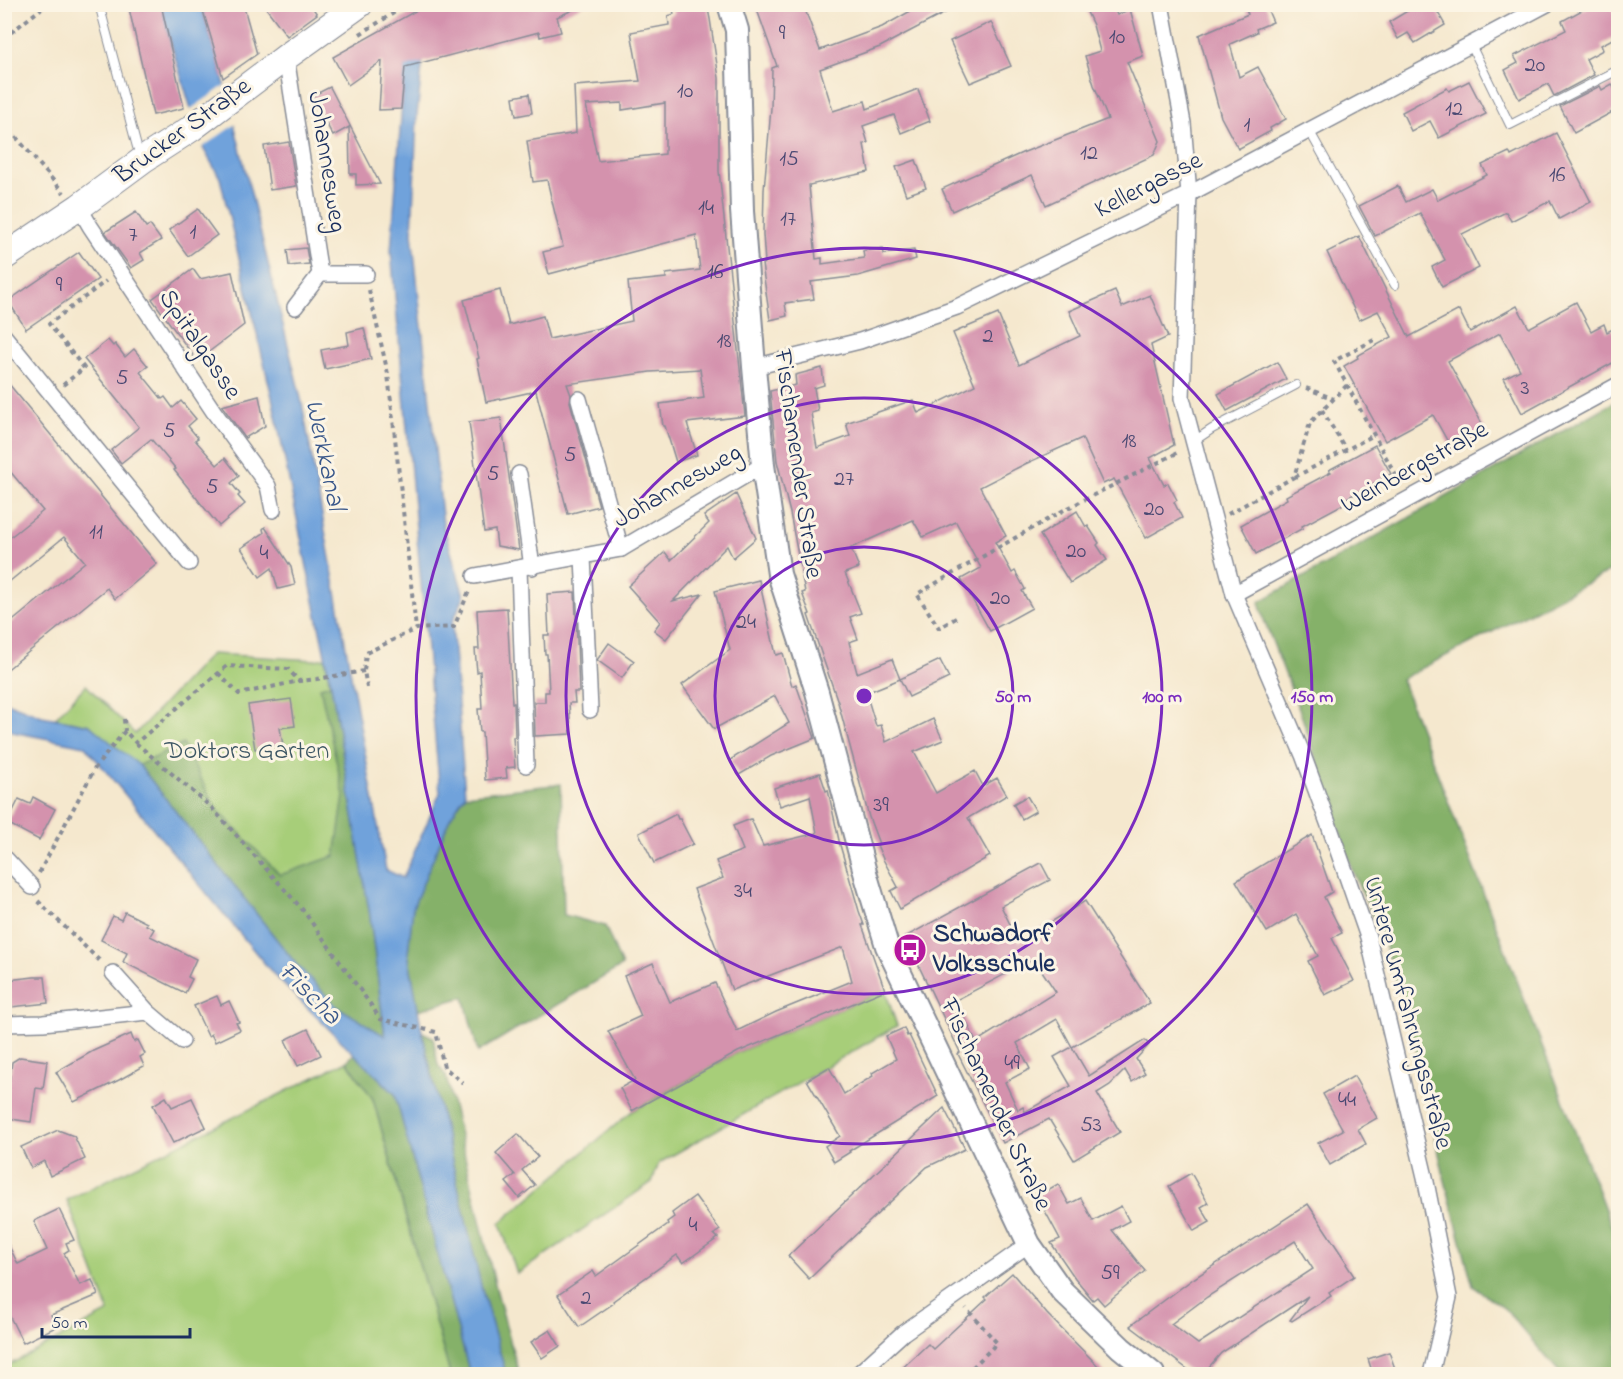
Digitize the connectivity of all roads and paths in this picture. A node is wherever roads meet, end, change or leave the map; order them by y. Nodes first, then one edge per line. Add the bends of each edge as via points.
1 (47, 4) edge
2 (99, 4) edge
3 (360, 4) edge
4 (729, 4) edge
5 (1161, 4) edge
6 (1547, 4) edge
7 (4, 38) edge
8 (1471, 45) junction
9 (286, 57) junction
10 (1618, 70) edge
11 (4, 123) edge
12 (1309, 130) junction
13 (144, 159) junction
14 (1189, 194) junction
15 (79, 207) junction
16 (4, 257) edge
17 (320, 274) junction
18 (366, 274) joint
19 (106, 281) dead end
20 (1395, 285) dead end
21 (295, 307) dead end
22 (4, 336) edge
23 (1374, 339) dead end
24 (754, 367) junction
25 (1296, 385) joint
26 (1347, 385) junction
27 (1618, 385) edge
28 (52, 393) junction
29 (579, 399) dead end
30 (1334, 399) junction
31 (1322, 410) junction
32 (1374, 435) junction
33 (1194, 441) junction
34 (1346, 450) junction
35 (763, 465) junction
36 (519, 474) dead end
37 (1294, 477) junction
38 (1409, 499) junction
39 (273, 510) dead end
40 (1215, 522) junction
41 (621, 549) junction
42 (583, 557) junction
43 (189, 563) dead end
44 (525, 568) junction
45 (475, 576) joint
46 (1234, 594) junction
47 (956, 618) dead end
48 (416, 629) junction
49 (364, 671) junction
50 (218, 673) junction
51 (299, 681) junction
52 (367, 688) dead end
53 (590, 710) dead end
54 (124, 719) dead end
55 (125, 731) junction
56 (136, 743) junction
57 (526, 765) dead end
58 (5, 859) edge
59 (32, 887) junction
60 (113, 973) joint
61 (148, 1012) junction
62 (4, 1024) edge
63 (182, 1041) dead end
64 (463, 1083) dead end
65 (1029, 1244) junction
66 (956, 1296) junction
67 (859, 1374) edge
68 (966, 1374) edge
69 (1153, 1374) edge
70 (1431, 1374) edge

1 - 7 path
2 - 13 lane via 136,147
3 - 9 main road, Brucker Straße
4 - 24 main road, Fischamender Straße via 737,30 742,211
5 - 14 street, Untere Umfahrungsstraße via 1183,123
6 - 8 street, Kellergasse
8 - 10 lane via 1510,125
8 - 12 street, Kellergasse
9 - 13 main road, Brucker Straße
9 - 17 street, Johannesweg
11 - 15 path
12 - 14 street, Kellergasse
12 - 20 lane
13 - 15 main road, Brucker Straße
14 - 24 street, Kellergasse via 957,307 860,341
14 - 33 street, Untere Umfahrungsstraße via 1182,398
15 - 16 main road, Brucker Straße
15 - 39 street, Spitalgasse via 214,412 268,486
17 - 18 street
17 - 21 street
18 - 48 path via 388,374
19 - 28 path via 49,324 84,368
22 - 28 street
23 - 26 path via 1334,361
24 - 35 main road, Fischamender Straße
25 - 30 path
25 - 33 lane
26 - 30 path
26 - 32 path
27 - 38 street, Weinbergstraße
28 - 43 street
29 - 41 street
30 - 31 path
31 - 34 path
31 - 37 path via 1310,423
32 - 34 path
32 - 38 path
33 - 40 street, Untere Umfahrungsstraße
33 - 47 path via 917,594 939,628
34 - 37 path
35 - 41 street, Johannesweg
35 - 65 main road, Fischamender Straße via 779,574 817,692 886,946
36 - 44 street
37 - 40 path
38 - 46 street, Weinbergstraße
40 - 46 street, Untere Umfahrungsstraße
41 - 42 street, Johannesweg
42 - 44 street, Johannesweg
42 - 53 street
44 - 45 street, Johannesweg
44 - 57 street
45 - 48 path via 454,627
46 - 70 street, Untere Umfahrungsstraße via 1303,755 1368,937 1449,1297
48 - 49 path via 366,653
49 - 51 path
49 - 52 path
50 - 51 path via 227,666 288,669
50 - 51 path via 239,694
50 - 56 path
54 - 55 path
55 - 56 path
55 - 59 path via 95,768
56 - 64 path via 212,808 295,900 380,1019 436,1032 444,1066
58 - 59 street
59 - 60 path via 36,898
60 - 61 street
61 - 62 street
61 - 63 street
65 - 66 street
65 - 69 main road, Fischamender Straße via 1062,1291
66 - 67 street via 903,1333
66 - 68 path via 997,1343

